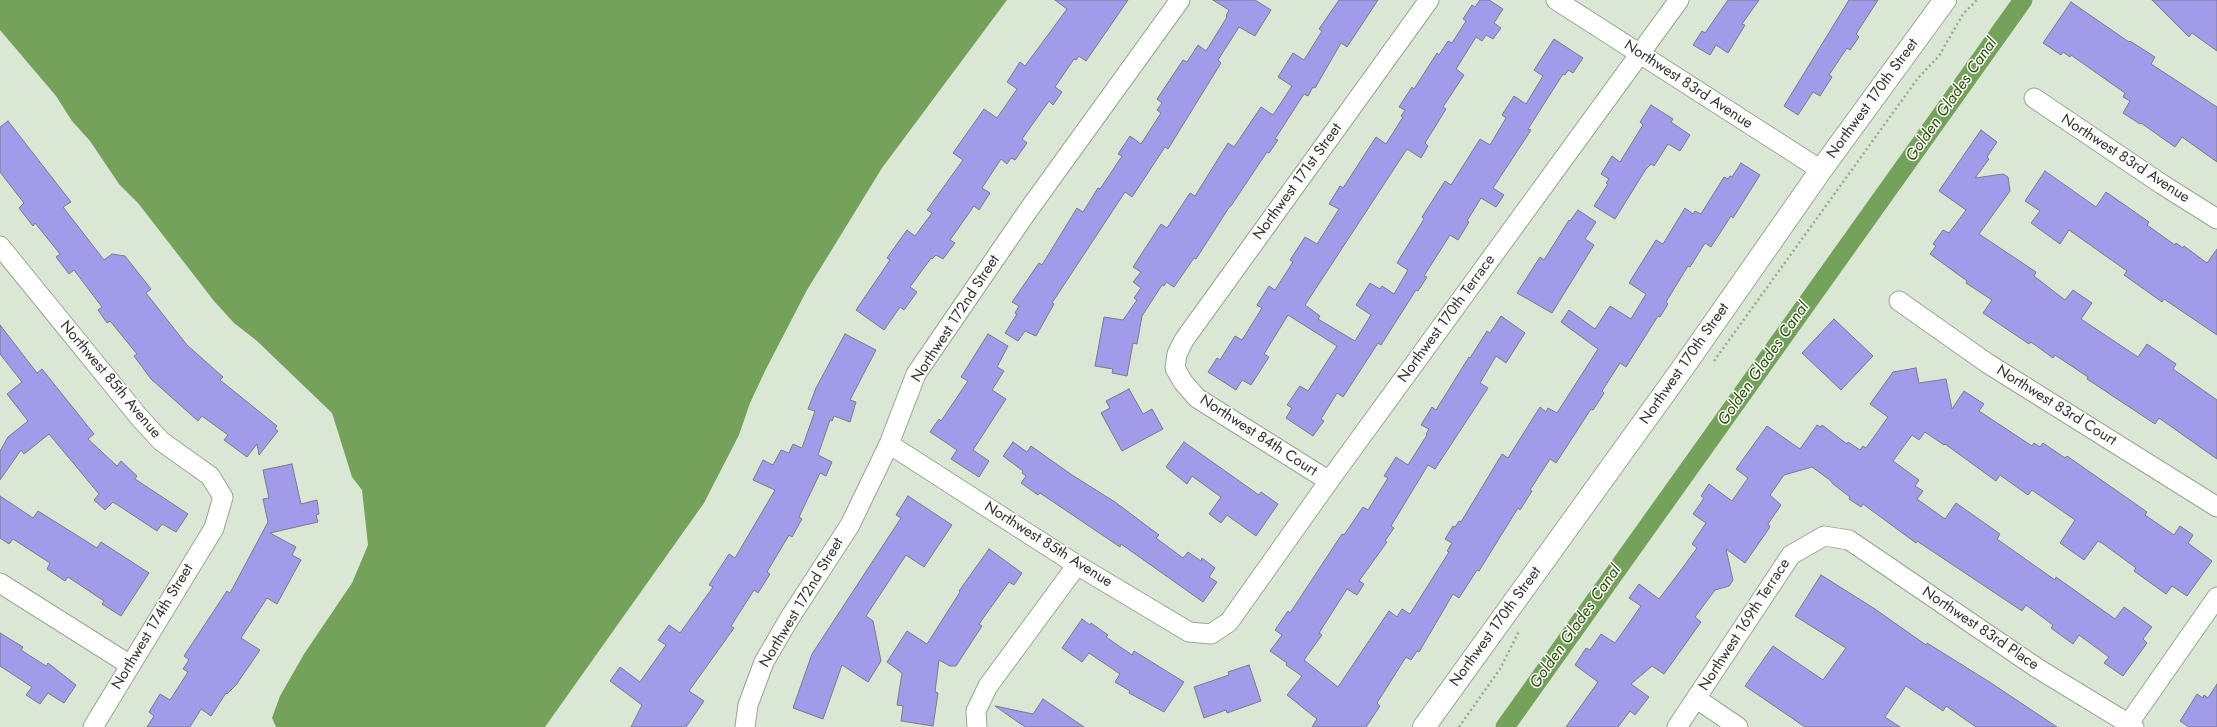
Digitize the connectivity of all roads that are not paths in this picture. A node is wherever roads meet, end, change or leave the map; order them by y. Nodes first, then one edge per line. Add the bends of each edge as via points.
1 (1180, 0) edge
2 (1429, 0) edge
3 (1556, 0) edge
4 (1680, 0) edge
5 (1945, 0) edge
6 (1641, 55) junction
7 (2034, 98) dead end
8 (1821, 170) junction
9 (2217, 219) edge
10 (0, 246) edge
11 (1899, 301) dead end
12 (1174, 368) joint
13 (888, 444) junction
14 (1329, 481) junction
15 (2217, 507) edge
16 (214, 528) joint
17 (1824, 536) joint
18 (1077, 564) junction
19 (0, 583) edge
20 (2217, 597) edge
21 (1211, 634) joint
22 (130, 665) junction
23 (1697, 699) junction
24 (2131, 725) edge
25 (93, 727) edge
26 (745, 727) edge
27 (977, 727) edge
28 (1424, 727) edge
29 (1677, 727) edge
30 (1738, 727) edge

1 - 13 street, Northwest 172nd Street via 1027,212 916,374
2 - 12 street, Northwest 171st Street via 1184,340
3 - 6 street, Northwest 83rd Avenue
4 - 6 street, Northwest 170th Terrace
5 - 8 street, Northwest 170th Street
6 - 8 street, Northwest 83rd Avenue
6 - 14 street, Northwest 170th Terrace
7 - 9 street, Northwest 83rd Avenue
8 - 28 street, Northwest 170th Street via 1682,369
10 - 16 street, Northwest 85th Avenue via 139,417 162,441 210,476 224,497
11 - 15 street, Northwest 83rd Court via 1987,363
12 - 14 street, Northwest 84th Court via 1197,398
13 - 18 street, Northwest 85th Avenue
13 - 26 street, Northwest 172nd Street via 850,525 764,662 748,705
14 - 21 street, Northwest 170th Terrace via 1229,622
16 - 22 street, Northwest 174th Street
17 - 23 street, Northwest 169th Terrace via 1791,555
17 - 24 street, Northwest 83rd Place via 1848,540 2037,668
18 - 21 street, Northwest 85th Avenue via 1189,632
18 - 27 street via 988,686 976,711
19 - 22 street
20 - 24 street
22 - 25 street, Northwest 174th Street
23 - 29 street, Northwest 169th Terrace
23 - 30 street

